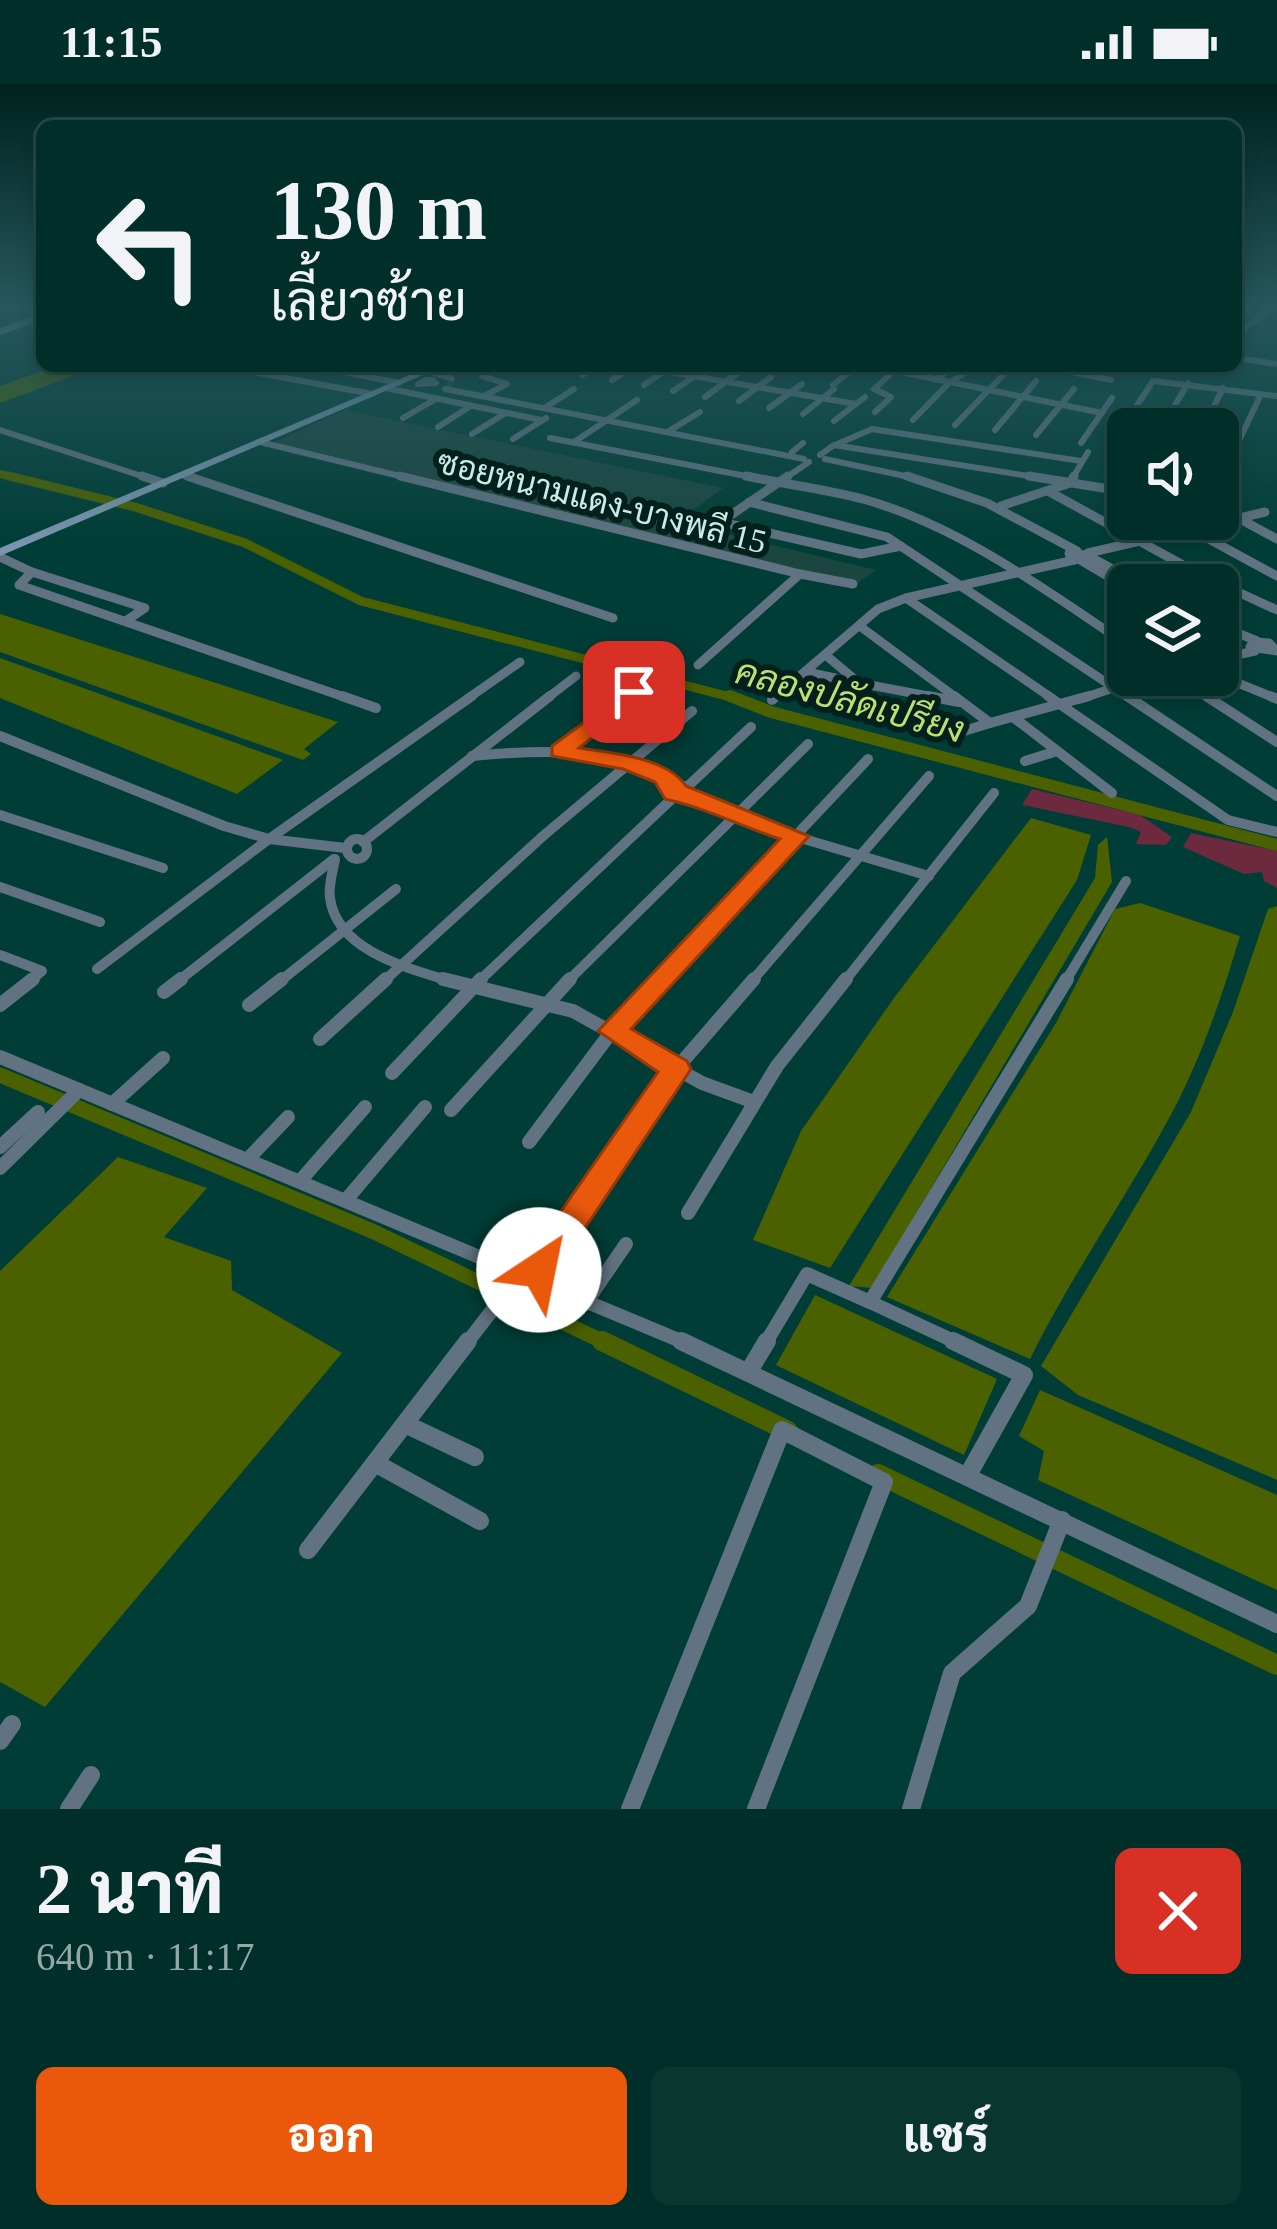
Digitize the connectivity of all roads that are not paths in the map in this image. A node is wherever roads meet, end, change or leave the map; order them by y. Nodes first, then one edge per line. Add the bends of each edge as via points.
1 (1221, 387) edge
2 (337, 388) edge
3 (400, 388) edge
4 (431, 388) edge
5 (458, 388) tunnel mouth
6 (500, 388) edge
7 (678, 388) edge
8 (718, 388) edge
9 (757, 388) edge
10 (767, 388) edge
11 (797, 388) edge
12 (833, 388) edge
13 (876, 388) edge
14 (946, 388) edge
15 (970, 388) edge
16 (990, 388) edge
17 (1031, 388) edge
18 (1224, 388) edge
19 (574, 389) dead end
20 (1074, 389) dead end
21 (673, 391) dead end
22 (986, 391) junction
23 (790, 392) junction
24 (372, 394) junction
25 (487, 394) junction
26 (1262, 394) junction
27 (1276, 396) edge
28 (705, 397) dead end
29 (865, 397) dead end
30 (823, 398) junction
31 (1022, 398) junction
32 (1112, 398) dead end
33 (435, 399) junction
34 (637, 400) dead end
35 (739, 401) dead end
36 (856, 404) junction
37 (470, 406) junction
38 (1059, 406) junction
39 (769, 408) dead end
40 (1212, 408) edge
41 (550, 409) junction
42 (700, 412) dead end
43 (875, 412) dead end
44 (506, 413) junction
45 (1102, 413) junction
46 (803, 414) dead end
47 (610, 417) junction
48 (403, 418) dead end
49 (542, 420) junction
50 (913, 420) dead end
51 (834, 421) dead end
52 (955, 424) dead end
53 (437, 427) dead end
54 (0, 430) edge
55 (672, 430) junction
56 (995, 430) dead end
57 (472, 434) dead end
58 (1036, 435) dead end
59 (550, 438) dead end
60 (513, 439) dead end
61 (1239, 441) edge
62 (260, 442) junction
63 (574, 442) junction
64 (1082, 442) dead end
65 (803, 443) dead end
66 (834, 445) junction
67 (793, 452) junction
68 (1088, 452) dead end
69 (814, 458) junction
70 (1082, 461) junction
71 (950, 473) dead end
72 (182, 475) junction
73 (778, 482) junction
74 (936, 482) junction
75 (163, 483) junction
76 (1070, 483) junction
77 (1048, 490) junction
78 (1107, 490) edge
79 (749, 502) junction
80 (1000, 506) junction
81 (1239, 509) edge
82 (1265, 512) junction
83 (1277, 514) edge
84 (1239, 518) joint
85 (721, 522) junction
86 (709, 530) dead end
87 (1277, 539) edge
88 (1146, 540) edge
89 (1211, 540) edge
90 (1141, 541) junction
91 (902, 546) junction
92 (3, 550) edge
93 (1080, 556) junction
94 (1107, 569) edge
95 (1012, 571) junction
96 (32, 572) junction
97 (800, 574) junction
98 (1107, 574) edge
99 (1277, 576) edge
100 (957, 583) junction
101 (854, 584) dead end
102 (1261, 589) dead end
103 (1240, 594) junction
104 (906, 598) junction
105 (1277, 610) edge
106 (613, 618) dead end
107 (127, 620) junction
108 (861, 627) junction
109 (1107, 632) edge
110 (1239, 639) edge
111 (1254, 646) junction
112 (1275, 649) edge
113 (1239, 651) edge
114 (828, 656) junction
115 (520, 662) dead end
116 (698, 665) dead end
117 (807, 672) junction
118 (576, 676) dead end
119 (859, 683) junction
120 (1239, 684) edge
121 (1107, 686) edge
122 (1107, 691) edge
123 (634, 692) dead end
124 (1123, 696) edge
125 (1206, 696) edge
126 (1277, 699) edge
127 (772, 700) dead end
128 (964, 703) junction
129 (1059, 706) junction
130 (376, 708) dead end
131 (692, 711) dead end
132 (1013, 717) junction
133 (990, 723) junction
134 (751, 727) dead end
135 (954, 734) dead end
136 (0, 736) edge
137 (1277, 742) edge
138 (808, 744) dead end
139 (560, 751) junction
140 (1054, 752) junction
141 (471, 757) junction
142 (868, 759) dead end
143 (1025, 761) dead end
144 (628, 763) junction
145 (929, 776) dead end
146 (681, 790) junction
147 (994, 793) dead end
148 (1112, 793) dead end
149 (1277, 796) edge
150 (0, 815) edge
151 (734, 816) junction
152 (1277, 832) edge
153 (796, 836) junction
154 (269, 838) junction
155 (342, 853) junction
156 (865, 854) junction
157 (163, 868) dead end
158 (929, 876) junction
159 (1126, 881) dead end
160 (0, 887) edge
161 (396, 889) dead end
162 (100, 922) dead end
163 (344, 930) junction
164 (0, 955) edge
165 (399, 965) junction
166 (97, 969) dead end
167 (473, 986) junction
168 (164, 992) dead end
169 (546, 1003) junction
170 (0, 1005) edge
171 (249, 1005) dead end
172 (612, 1031) junction
173 (320, 1039) dead end
174 (0, 1057) edge
175 (163, 1058) dead end
176 (676, 1069) junction
177 (392, 1073) dead end
178 (79, 1090) junction
179 (754, 1102) junction
180 (112, 1104) junction
181 (365, 1107) dead end
182 (424, 1107) dead end
183 (451, 1110) dead end
184 (38, 1112) dead end
185 (288, 1117) dead end
186 (6, 1133) edge
187 (529, 1142) dead end
188 (0, 1147) edge
189 (247, 1160) junction
190 (0, 1168) edge
191 (300, 1181) junction
192 (346, 1200) junction
193 (688, 1213) dead end
194 (626, 1244) dead end
195 (530, 1271) junction
196 (587, 1301) junction
197 (870, 1302) junction
198 (749, 1371) junction
199 (405, 1424) junction
200 (475, 1457) dead end
201 (375, 1463) junction
202 (968, 1475) junction
203 (480, 1521) dead end
204 (1060, 1524) junction
205 (308, 1550) dead end
206 (1277, 1624) edge
207 (91, 1775) dead end
208 (69, 1809) edge
209 (630, 1809) edge
210 (756, 1809) edge
211 (910, 1809) edge

1 - 40 street
2 - 24 street
3 - 24 main road
4 - 33 street
5 - 25 street
6 - 25 street
7 - 21 street
8 - 28 street
9 - 35 street
10 - 23 street
11 - 23 street
12 - 30 street
13 - 43 street via 891,397
14 - 50 street
15 - 22 street
16 - 22 street
17 - 31 street
18 - 26 street
19 - 41 street
20 - 38 street
22 - 31 street
22 - 52 street
23 - 30 street
23 - 39 street
24 - 62 main road
25 - 41 street
26 - 27 street
26 - 61 street
29 - 36 street
30 - 36 street
30 - 46 street
31 - 38 street
31 - 56 street
32 - 45 street
33 - 37 street
33 - 48 street
34 - 47 street
36 - 51 street
37 - 44 street
37 - 53 street
38 - 45 street
38 - 58 street
41 - 47 street
41 - 49 street
42 - 55 street
44 - 49 street
44 - 57 street
45 - 64 street
47 - 55 street
47 - 63 street
49 - 60 street
54 - 75 street
55 - 67 street
55 - 69 street
59 - 63 street
62 - 72 main road
62 - 97 street, ซอยหนามแดง-บางพลี 15
63 - 73 street
65 - 67 street
66 - 69 street
66 - 70 street via 872,429
66 - 76 street
67 - 69 street
68 - 70 street
69 - 73 street
69 - 74 street
69 - 93 street via 957,494
70 - 76 street
71 - 74 street
72 - 75 main road
72 - 106 street
73 - 79 street
73 - 95 street via 904,512
74 - 80 street
75 - 92 main road
76 - 77 street
76 - 78 street
77 - 80 street
77 - 90 street
79 - 85 street
79 - 91 street via 849,524
80 - 93 street
81 - 82 street
82 - 83 street
82 - 84 street
84 - 87 street
85 - 86 street
85 - 91 street via 861,554
88 - 90 street
89 - 99 street
90 - 93 street
90 - 103 street
91 - 100 street
92 - 96 street
93 - 94 street
93 - 95 street
93 - 98 street
95 - 100 street
95 - 109 street
96 - 107 street via 19,585
96 - 107 street via 145,608
97 - 101 street
97 - 116 street, ซอยหนามแดง-บางพลี 15
100 - 104 street
100 - 121 street
102 - 103 street
103 - 105 street
104 - 108 street
104 - 129 street
107 - 130 street
108 - 114 street
108 - 128 street
110 - 111 street
111 - 112 street
111 - 113 street
114 - 117 street
114 - 119 street
115 - 154 street
117 - 119 street
117 - 127 street
118 - 141 street
119 - 128 street
120 - 126 street
122 - 129 street
123 - 139 street
124 - 149 street
125 - 137 street
128 - 133 street
129 - 132 street
129 - 152 street via 1228,820
131 - 144 street
132 - 133 street
132 - 140 street
133 - 135 street
134 - 146 street
136 - 154 street
138 - 151 street
139 - 141 street
139 - 144 street
140 - 143 street
140 - 148 street
141 - 155 street
142 - 153 street
144 - 146 street
144 - 165 street
145 - 156 street
146 - 151 street
146 - 167 street
147 - 158 street
150 - 157 street
151 - 153 street
151 - 169 street
153 - 156 street
153 - 172 street
154 - 155 street
154 - 166 street
155 - 163 street via 327,897
155 - 168 street
156 - 158 street
156 - 176 street
158 - 179 street
159 - 197 street
160 - 162 street
161 - 163 street
163 - 165 street
163 - 171 street
164 - 170 street via 42,971
165 - 167 street
165 - 173 street
167 - 169 street
167 - 177 street
169 - 172 street
169 - 183 street
172 - 176 street
172 - 187 street
174 - 178 street
175 - 180 street
176 - 179 street
176 - 195 street
178 - 180 street
178 - 190 street
179 - 193 street
180 - 189 street
181 - 191 street
182 - 192 street
184 - 186 street
185 - 189 street
186 - 188 street
189 - 191 street
191 - 192 street
192 - 195 street
194 - 196 street
195 - 196 street
195 - 199 street
196 - 198 street
197 - 198 street via 807,1274
197 - 202 street via 1024,1376
198 - 202 street
199 - 200 street
199 - 201 street
201 - 203 street
201 - 205 street
202 - 204 street
204 - 206 street
204 - 211 street via 1028,1606 952,1673
207 - 208 street
209 - 210 street via 782,1430 884,1482

